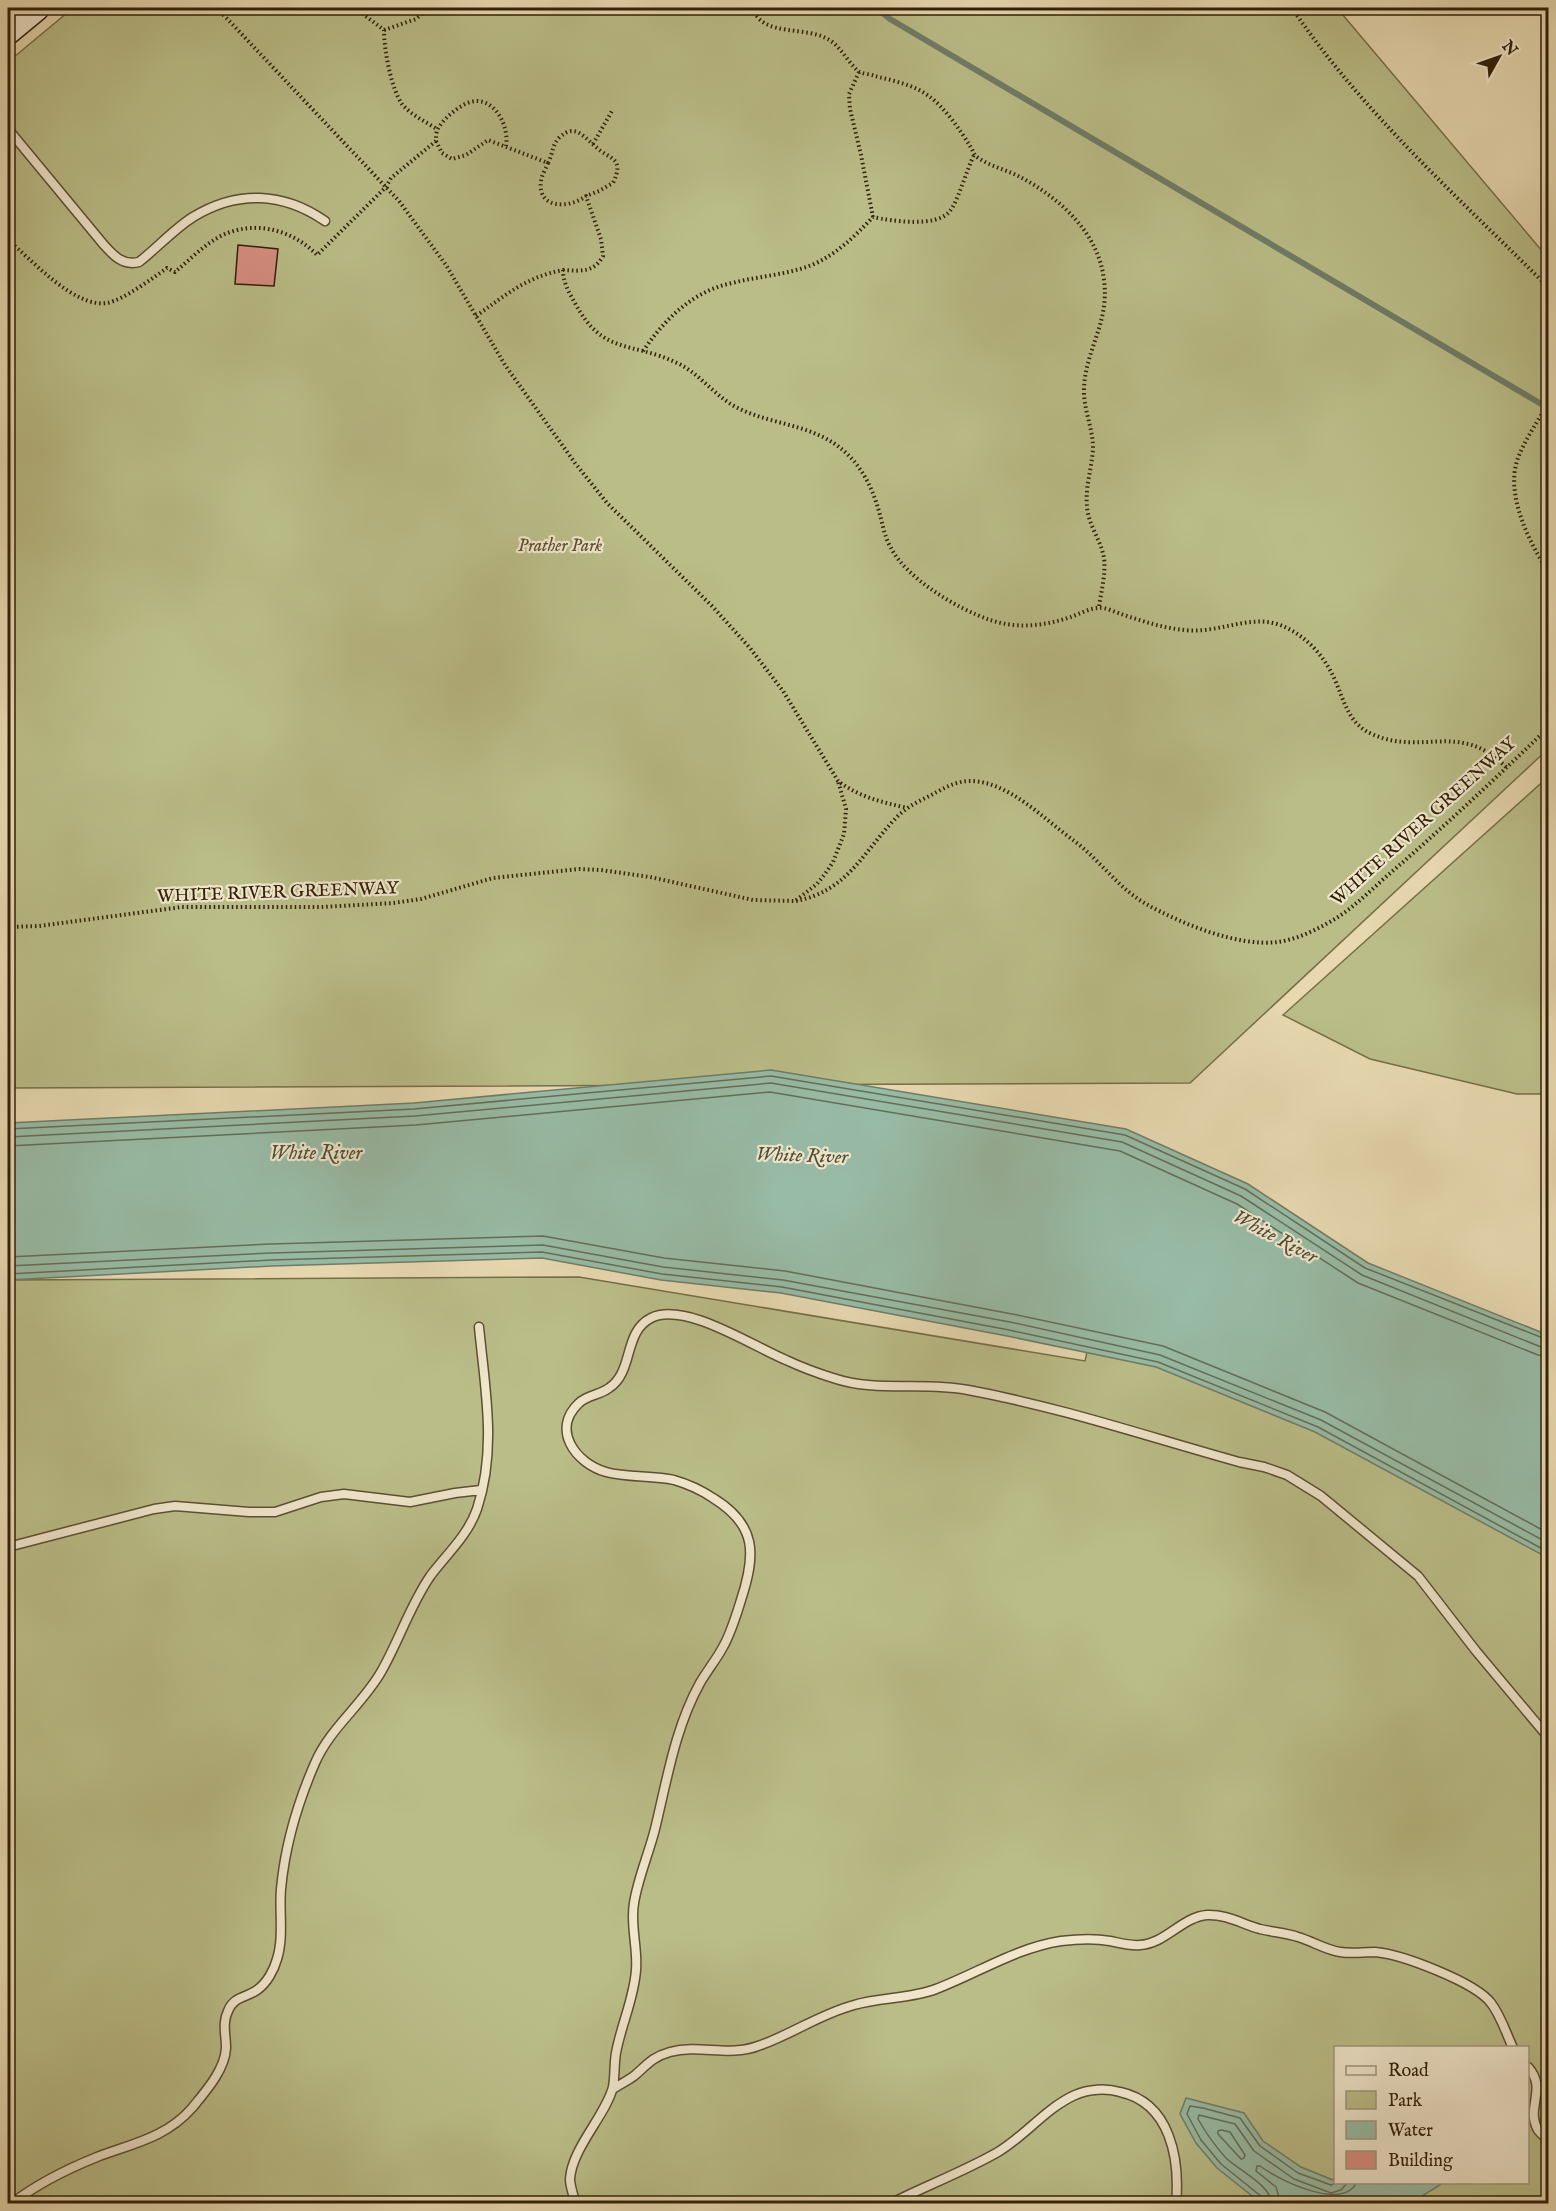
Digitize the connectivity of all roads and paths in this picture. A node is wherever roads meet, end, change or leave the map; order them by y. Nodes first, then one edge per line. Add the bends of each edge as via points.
1 (38, 8) edge
2 (217, 8) edge
3 (355, 8) edge
4 (428, 8) edge
5 (752, 8) edge
6 (1292, 8) edge
7 (384, 30) junction
8 (8, 32) edge
9 (859, 72) junction
10 (612, 111) dead end
11 (8, 129) edge
12 (437, 129) junction
13 (436, 141) junction
14 (593, 144) junction
15 (506, 146) junction
16 (974, 155) junction
17 (548, 163) junction
18 (386, 188) junction
19 (586, 196) junction
20 (873, 217) junction
21 (325, 221) dead end
22 (8, 240) edge
23 (563, 270) junction
24 (1548, 287) edge
25 (476, 316) junction
26 (643, 351) junction
27 (1548, 403) edge
28 (1548, 571) edge
29 (1099, 607) junction
30 (1548, 728) edge
31 (1508, 768) junction
32 (838, 781) junction
33 (907, 808) junction
34 (795, 901) junction
35 (8, 927) edge
36 (479, 1327) dead end
37 (481, 1490) junction
38 (8, 1547) edge
39 (1548, 1737) edge
40 (1512, 2046) edge
41 (1529, 2069) edge
42 (613, 2089) junction
43 (1548, 2140) edge
44 (11, 2204) edge
45 (576, 2204) edge
46 (890, 2204) edge
47 (1176, 2204) edge

1 - 8 street
2 - 18 path
3 - 7 path
4 - 7 path via 416,19
5 - 9 path via 757,19 767,26 813,32 828,39
6 - 24 path via 1345,77 1419,160
7 - 12 path via 398,97 409,111
9 - 16 path via 908,86 930,97
9 - 20 path via 849,94 850,109
10 - 14 path
11 - 21 lane via 108,250 124,262 139,262 192,217 224,203 268,197 285,200
12 - 13 path
12 - 15 path via 466,103 481,101 505,124
13 - 15 path via 442,153 452,159 488,140
13 - 18 path via 391,178
14 - 17 path via 579,132 565,133 555,143
14 - 19 path via 613,157 616,175 608,187
15 - 17 path
16 - 20 path via 956,201 942,218 892,221
16 - 29 path via 1021,177 1061,205 1090,239 1103,270 1106,303 1084,385 1093,449 1087,506 1104,566
17 - 19 path via 541,181 548,200 562,206
18 - 22 path via 317,255 297,238 275,230 231,232 175,272 167,268 109,303 90,303 75,295
18 - 25 path via 440,256
19 - 23 path via 603,256 590,270
20 - 26 path via 848,243 813,264 780,275 724,285 696,297 665,322
23 - 25 path via 523,283
23 - 26 path via 576,305 597,333 624,348
25 - 32 path via 505,365 586,478 750,648 783,691
26 - 29 path via 686,368 735,407 821,436 843,450 856,462 874,494 892,551 923,583 956,603 989,620 1018,626 1042,625
27 - 28 path via 1523,447 1514,473 1526,532
29 - 31 path via 1186,631 1217,630 1254,621 1284,627 1322,658 1345,709 1362,729 1400,742 1466,743 1482,749
30 - 31 path, WHITE RIVER GREENWAY
31 - 33 path, WHITE RIVER GREENWAY via 1340,916 1311,932 1276,942 1252,942 1217,933 1145,903 1077,844 1019,799 996,787 960,783
32 - 33 path via 869,799
32 - 34 path via 846,809 841,842 825,874
33 - 34 path, WHITE RIVER GREENWAY via 835,885 811,898
34 - 35 path, WHITE RIVER GREENWAY via 753,900 641,876 579,869 502,877 393,903 182,907
36 - 37 lane via 486,1372 489,1440
37 - 38 lane via 410,1502 344,1494 276,1512 175,1506
37 - 44 lane via 474,1517 424,1586 380,1674 333,1733 315,1763 286,1860 278,1958 256,1992 232,2002 225,2019 224,2060 217,2073 184,2117 160,2134 77,2166
39 - 42 lane via 1418,1576 1321,1496 1287,1475 1017,1399 962,1388 849,1383 787,1361 720,1326 664,1314 650,1318 639,1327 617,1382 608,1390 583,1398 570,1412 568,1441 584,1460 607,1473 671,1479 718,1501 741,1520 750,1555 748,1576 731,1629 698,1685 674,1747 633,1904 636,1972 615,2057
40 - 42 lane via 1492,2004 1457,1979 1391,1955 1335,1952 1297,1937 1207,1915 1140,1945 1081,1939 1040,1946 926,1993 830,2012 756,2047 727,2052 709,2048 669,2052 650,2060
41 - 43 lane via 1537,2082 1533,2114 1538,2130
42 - 45 lane via 570,2176
46 - 47 lane via 1006,2147 1075,2096 1102,2089 1115,2090 1147,2104 1165,2125 1178,2172

